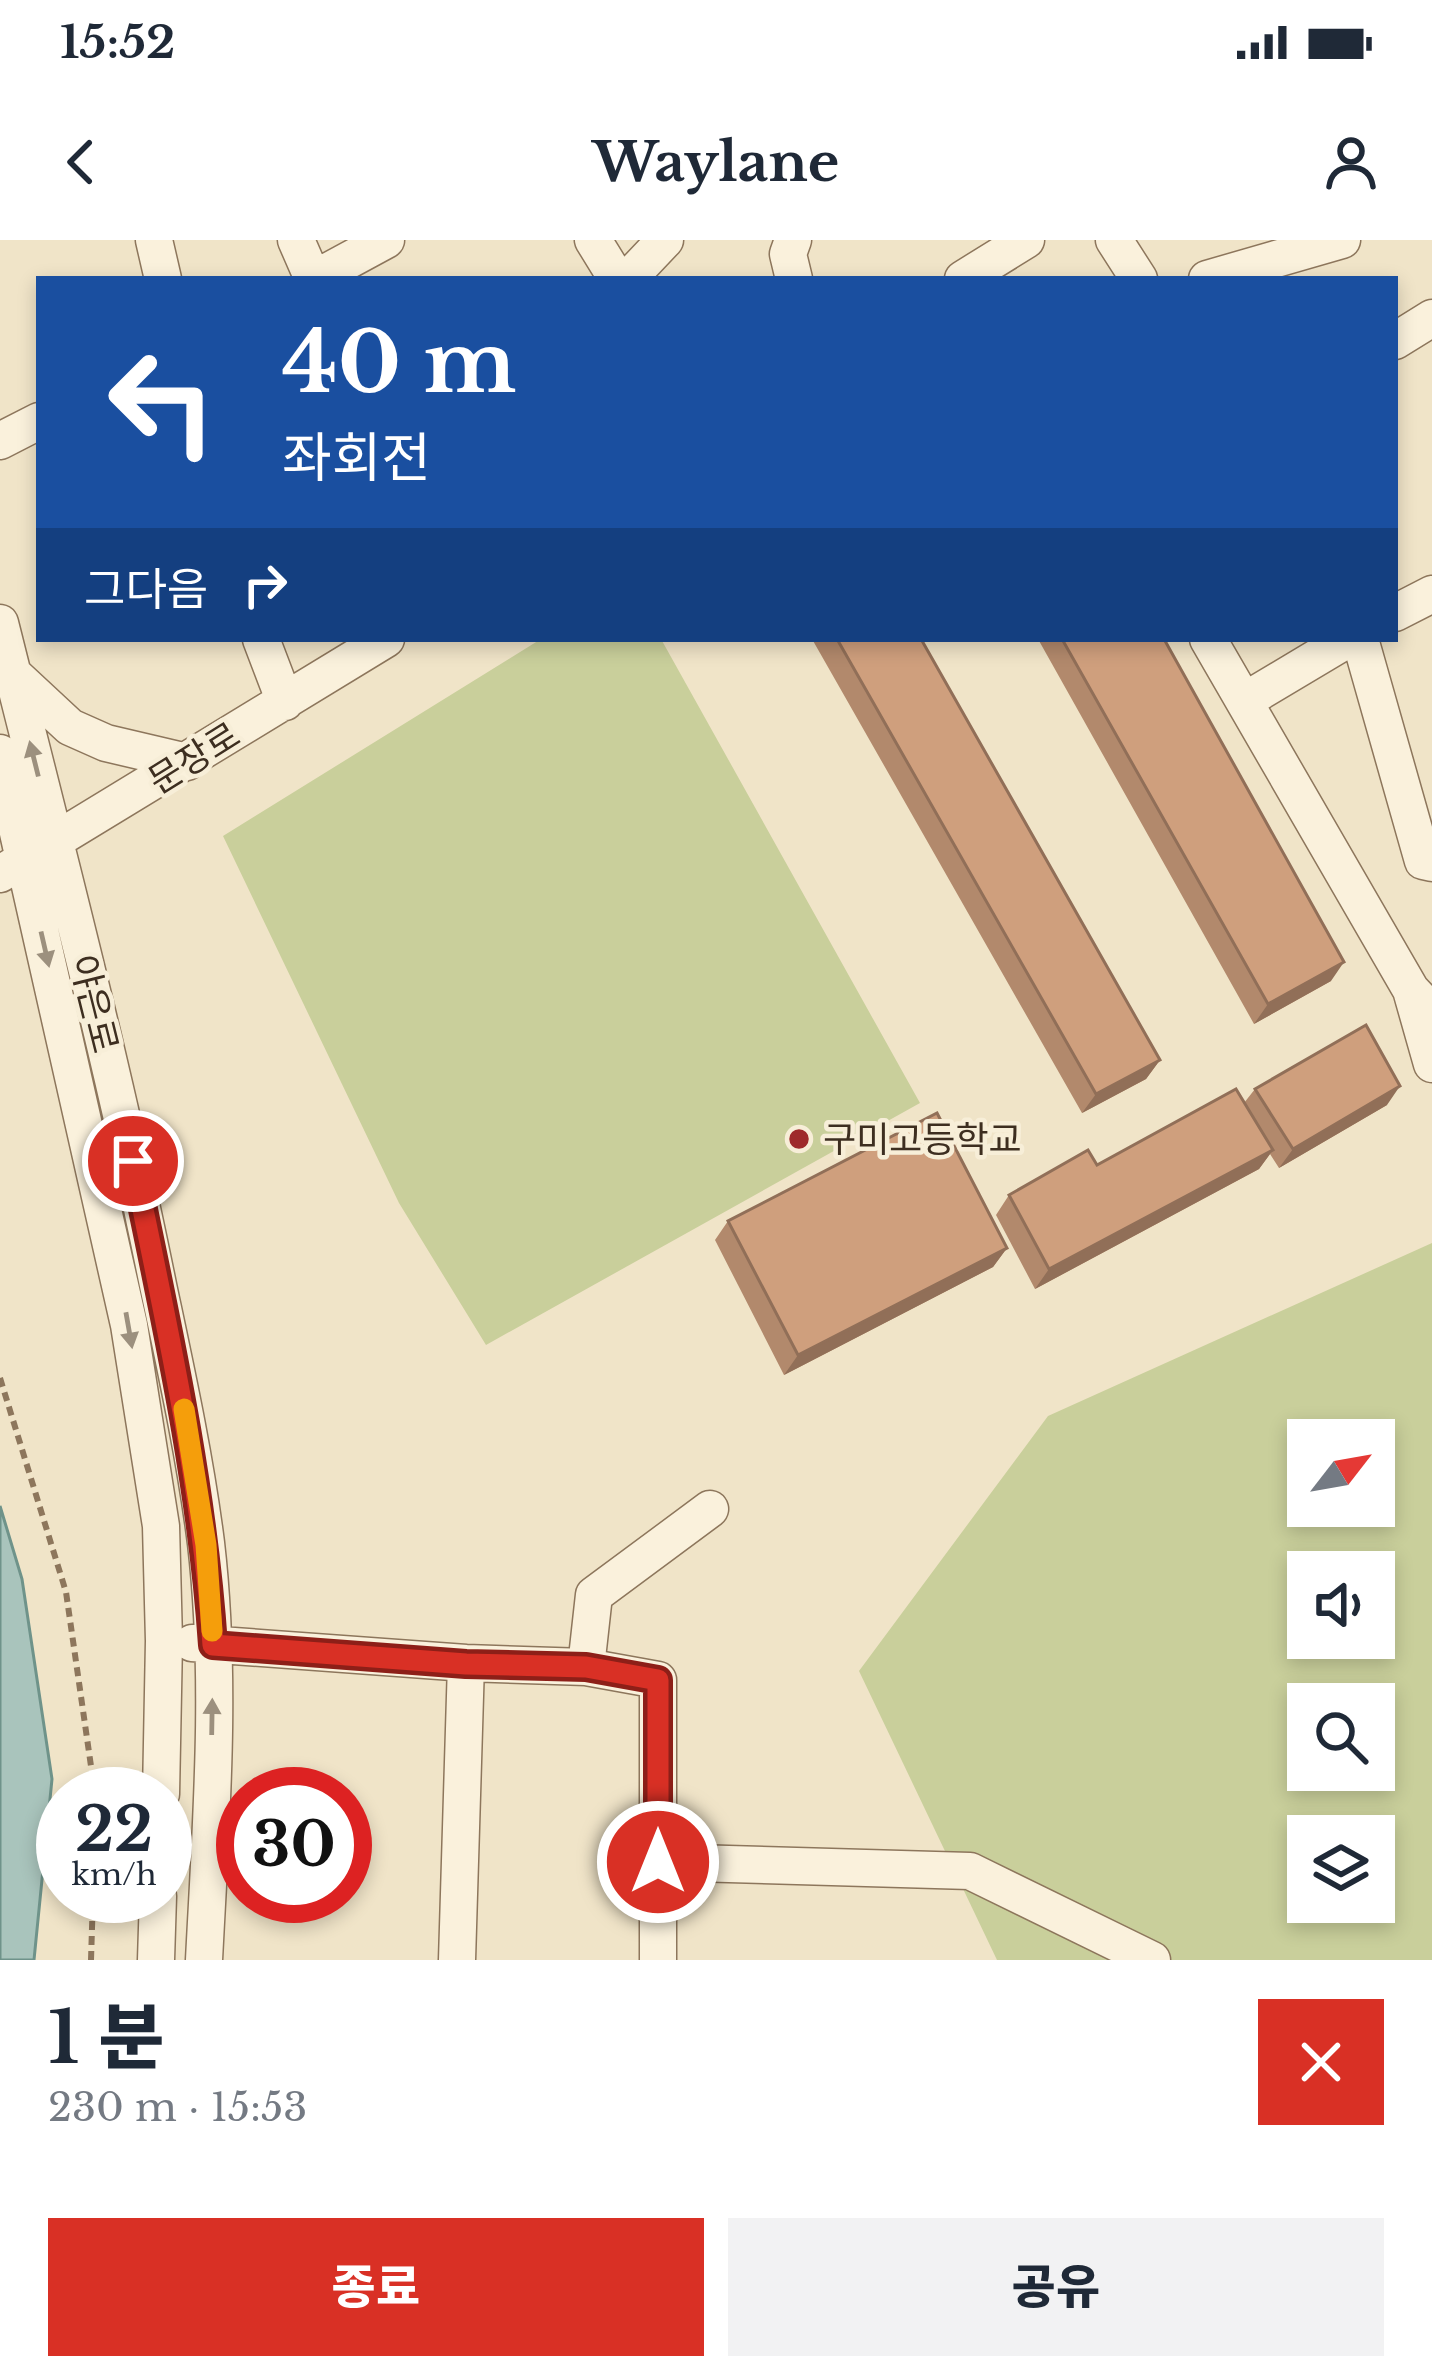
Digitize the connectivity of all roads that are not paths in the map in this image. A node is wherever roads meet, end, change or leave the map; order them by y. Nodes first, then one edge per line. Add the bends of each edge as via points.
1 (154, 240) edge
2 (296, 240) edge
3 (386, 240) edge
4 (593, 240) edge
5 (665, 240) edge
6 (793, 240) edge
7 (1026, 240) edge
8 (1114, 240) edge
9 (1342, 240) edge
10 (977, 275) edge
11 (162, 276) edge
12 (313, 276) edge
13 (320, 276) edge
14 (614, 276) edge
15 (631, 276) edge
16 (793, 276) edge
17 (1137, 276) edge
18 (1217, 276) edge
19 (1432, 318) edge
20 (1409, 344) edge
21 (36, 423) edge
22 (0, 441) edge
23 (1432, 594) edge
24 (1398, 612) edge
25 (0, 623) edge
26 (262, 642) edge
27 (381, 642) edge
28 (1210, 642) edge
29 (1343, 642) edge
30 (1361, 642) edge
31 (12, 673) junction
32 (1246, 700) junction
33 (285, 702) junction
34 (0, 753) edge
35 (188, 762) junction
36 (27, 860) edge
37 (1432, 863) edge
38 (1422, 1001) edge
39 (1432, 1064) edge
40 (710, 1509) dead end
41 (164, 1641) junction
42 (213, 1645) junction
43 (466, 1664) junction
44 (586, 1667) junction
45 (162, 1767) edge
46 (658, 1862) junction
47 (158, 1923) edge
48 (157, 1960) edge
49 (204, 1960) edge
50 (457, 1960) edge
51 (658, 1960) edge
52 (1152, 1960) edge

1 - 11 street
2 - 12 street
3 - 13 street
4 - 14 street
5 - 15 street
6 - 16 street
7 - 10 street
8 - 17 street
9 - 18 street
19 - 20 street
21 - 22 street
23 - 24 street
25 - 31 street, 야은로
26 - 33 street
27 - 33 street, 문장로
28 - 32 street
29 - 32 street
30 - 37 street via 1423,861
31 - 35 street via 70,727
36 -> 31 street, 야은로
32 - 38 street
33 - 35 street, 문장로
34 - 36 street, 야은로
35 - 36 street, 문장로
36 -> 41 street, 야은로 via 129,1325 161,1526
36 - 42 street, 야은로 via 133,1161 187,1426
38 - 39 street
40 - 44 street via 594,1595
41 - 42 street
41 - 45 street, 야은로
42 - 43 street
49 -> 42 street, 야은로
43 - 44 street
43 - 50 street
44 - 46 street via 658,1680
46 - 51 street
46 - 52 street via 970,1870
47 - 48 street

